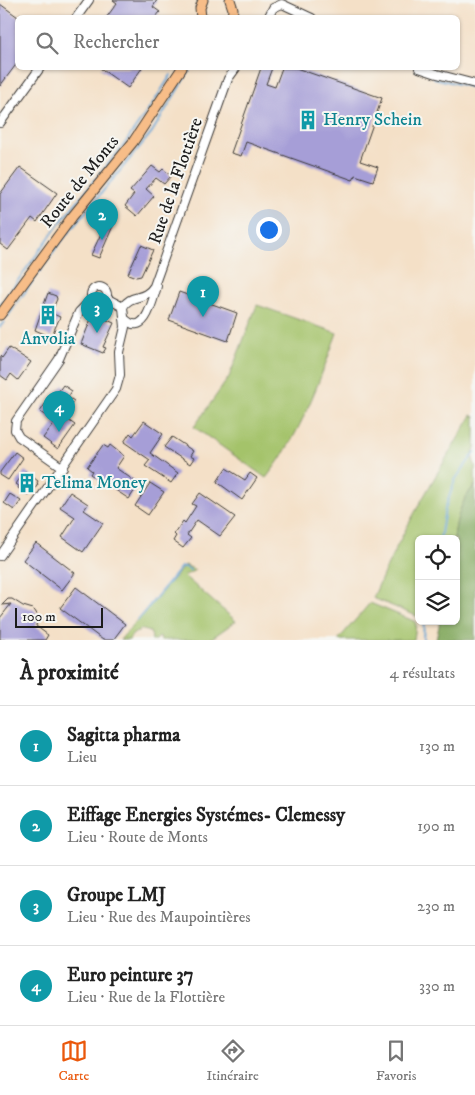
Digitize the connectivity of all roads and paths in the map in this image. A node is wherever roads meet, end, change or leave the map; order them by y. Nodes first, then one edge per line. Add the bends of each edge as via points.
1 (89, 0) edge
2 (230, 0) edge
3 (78, 15) edge
4 (234, 15) edge
5 (270, 15) edge
6 (306, 15) edge
7 (39, 70) edge
8 (181, 70) edge
9 (235, 70) edge
10 (425, 70) edge
11 (475, 84) edge
12 (0, 123) edge
13 (158, 277) junction
14 (106, 298) junction
15 (137, 298) junction
16 (92, 299) junction
17 (123, 307) junction
18 (0, 314) edge
19 (148, 315) junction
20 (124, 318) junction
21 (134, 324) junction
22 (119, 352) junction
23 (63, 468) junction
24 (0, 556) edge

1 - 3 street
2 - 4 main road
5 - 6 street via 273,8 282,4
7 - 12 street
8 - 18 main road, Route de Monts via 133,142
9 - 13 street, Rue de la Flottière via 228,79
10 - 11 street
13 - 15 street, Rue de la Flottière via 150,292
13 - 19 street
14 - 16 street via 101,303
14 - 16 street via 105,290 98,287 92,292
14 - 17 street
15 - 17 street via 129,300
15 - 19 street via 145,302
16 - 23 street via 79,312 59,359 16,421 15,430 19,437
17 - 20 street
19 - 21 street via 143,322
20 - 21 street
20 - 22 street
21 - 22 street
22 - 23 street via 120,375 116,389
23 - 24 street

